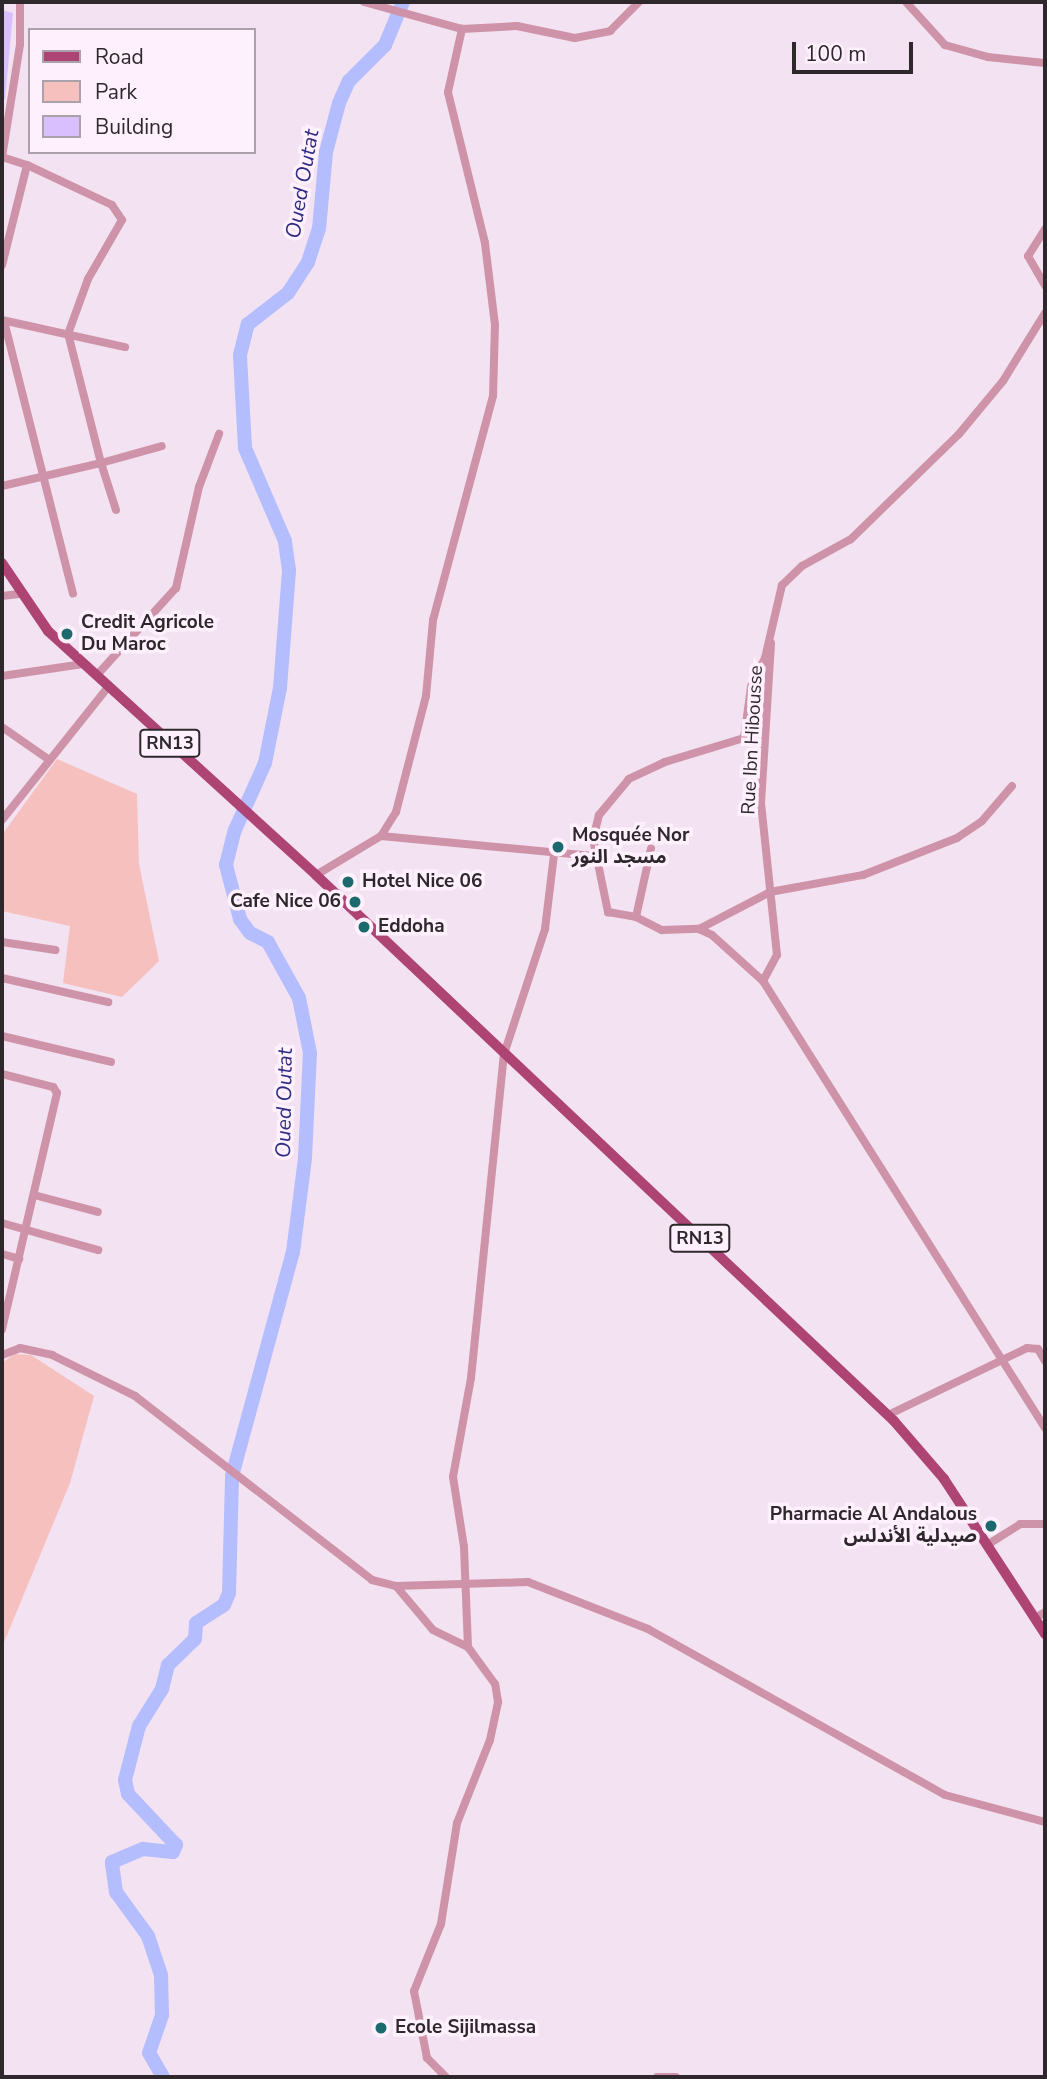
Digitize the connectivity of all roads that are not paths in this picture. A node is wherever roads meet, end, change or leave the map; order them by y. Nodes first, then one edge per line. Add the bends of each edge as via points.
1 (20, 2) edge
2 (363, 2) edge
3 (639, 2) edge
4 (905, 2) edge
5 (462, 29) junction
6 (1045, 63) edge
7 (6, 100) edge
8 (4, 127) edge
9 (2, 157) edge
10 (27, 165) junction
11 (1045, 229) edge
12 (2, 265) edge
13 (1045, 285) edge
14 (1045, 313) edge
15 (3, 321) edge
16 (68, 334) junction
17 (125, 347) dead end
18 (219, 434) dead end
19 (162, 446) dead end
20 (101, 463) junction
21 (42, 477) junction
22 (2, 486) edge
23 (116, 510) dead end
24 (2, 563) edge
25 (74, 593) dead end
26 (19, 594) junction
27 (2, 596) edge
28 (770, 638) junction
29 (83, 664) junction
30 (97, 675) junction
31 (3, 678) edge
32 (109, 686) junction
33 (2, 727) edge
34 (47, 759) junction
35 (1012, 786) dead end
36 (4, 809) edge
37 (2, 820) edge
38 (381, 836) junction
39 (651, 849) dead end
40 (554, 855) junction
41 (593, 856) junction
42 (316, 875) junction
43 (770, 892) junction
44 (636, 917) junction
45 (699, 929) junction
46 (2, 942) edge
47 (55, 950) dead end
48 (2, 978) edge
49 (763, 981) junction
50 (108, 1002) dead end
51 (2, 1036) edge
52 (504, 1054) junction
53 (111, 1062) dead end
54 (2, 1074) edge
55 (34, 1195) junction
56 (98, 1212) dead end
57 (2, 1223) edge
58 (26, 1230) junction
59 (98, 1250) dead end
60 (2, 1254) edge
61 (19, 1259) junction
62 (6, 1298) edge
63 (3, 1317) edge
64 (2, 1330) edge
65 (2, 1354) edge
66 (1004, 1357) junction
67 (1045, 1361) edge
68 (888, 1415) junction
69 (1045, 1428) edge
70 (1045, 1524) edge
71 (987, 1545) junction
72 (465, 1583) junction
73 (396, 1586) junction
74 (1040, 1615) edge
75 (1045, 1634) edge
76 (468, 1647) junction
77 (1045, 1822) edge
78 (446, 2077) edge
79 (657, 2077) edge
80 (676, 2077) edge

1 - 7 street via 20,44
2 - 5 street
3 - 5 street via 610,31 590,37 557,36 517,26
4 - 6 street via 946,45 988,58
5 - 38 street via 448,93 482,223 495,325 495,379 433,620 419,724 397,812
7 - 8 street
8 - 9 street
9 - 10 street
10 - 12 street
10 - 16 street via 112,205 121,217 88,279
11 - 13 street via 1028,256
14 - 28 street via 1003,381 959,434 851,539 802,566 782,585
15 - 16 street
15 - 21 street
16 - 17 street
16 - 20 street
18 - 30 street via 199,487 176,588
19 - 20 street
20 - 21 street
20 - 23 street
21 - 22 street
21 - 25 street
24 - 26 main road, RN13
26 - 27 street
26 - 29 main road, RN13
28 - 41 street via 751,685 744,738 665,762 618,788 594,826
28 - 43 street, Rue Ibn Hibousse via 774,673 761,803
29 - 30 main road, RN13
29 - 31 street
30 - 32 main road, RN13
32 - 34 street
32 - 42 main road, RN13
33 - 34 street
34 - 36 street
35 - 43 street via 971,830 918,855 863,875
36 - 37 street
38 - 40 street
38 - 42 street
39 - 44 street
40 - 41 street
40 - 52 street via 545,929
41 - 44 street via 606,909
42 - 52 main road, RN13
43 - 45 street
43 - 49 street, Rue Ibn Hibousse via 777,956
44 - 45 street via 662,930
45 - 49 street via 730,947
46 - 47 street
48 - 50 street
49 - 66 street
51 - 53 street
52 - 68 main road, RN13
52 - 72 street via 471,1378 453,1477
54 - 55 street via 57,1090
55 - 56 street
55 - 58 street
57 - 58 street
58 - 59 street
58 - 61 street
60 - 61 street
61 - 62 street
62 - 63 street
63 - 64 street
65 - 73 street via 20,1348 52,1354 135,1396 372,1580
66 - 67 street via 1034,1347
66 - 68 street
66 - 69 street
68 - 71 main road, RN13 via 944,1479
70 - 71 street via 1020,1524
71 - 74 main road, RN13
72 - 73 street
72 - 76 street
72 - 77 street via 528,1582 648,1629 921,1783 997,1813
73 - 76 street via 433,1630
74 - 75 main road, RN13
76 - 78 street via 495,1684 497,1716 457,1823 446,1903 413,1996 426,2058
79 - 80 street

